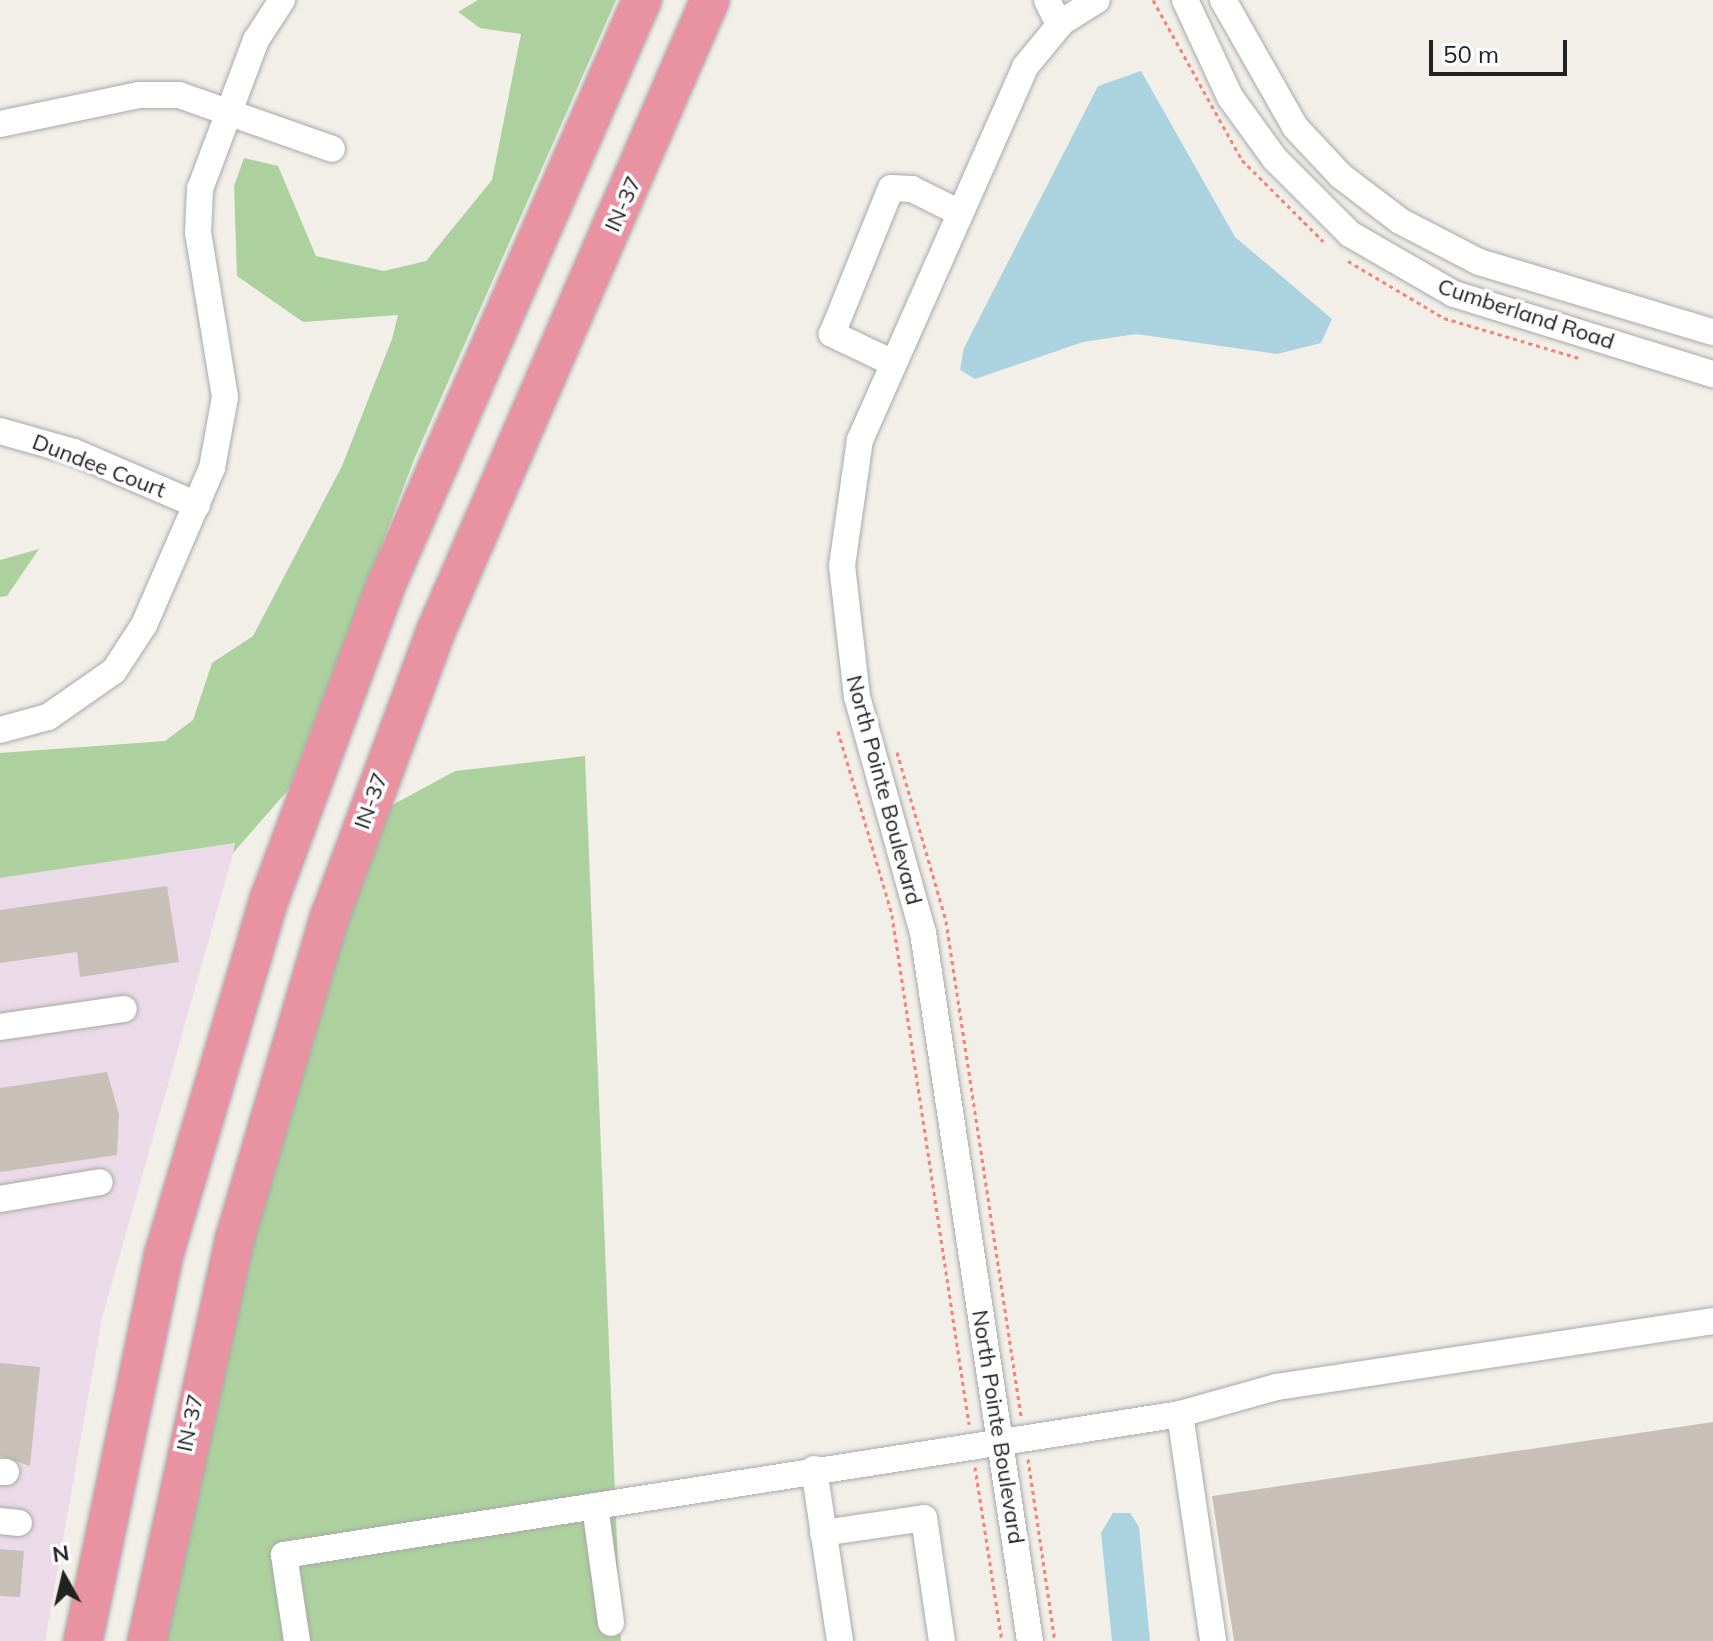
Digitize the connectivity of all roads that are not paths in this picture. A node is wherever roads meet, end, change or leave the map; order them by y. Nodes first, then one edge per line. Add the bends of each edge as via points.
1 (282, 0) edge
2 (642, 0) edge
3 (710, 0) edge
4 (1047, 0) edge
5 (1097, 0) edge
6 (1185, 0) edge
7 (1223, 0) edge
8 (1059, 25) junction
9 (228, 110) junction
10 (0, 124) edge
11 (332, 149) dead end
12 (960, 213) junction
13 (1713, 332) edge
14 (893, 363) junction
15 (1713, 374) edge
16 (0, 431) edge
17 (197, 505) junction
18 (0, 730) edge
19 (124, 1009) dead end
20 (0, 1027) edge
21 (100, 1182) dead end
22 (0, 1199) edge
23 (1713, 1321) edge
24 (1180, 1414) junction
25 (1001, 1440) junction
26 (814, 1469) junction
27 (595, 1506) junction
28 (823, 1533) junction
29 (611, 1623) dead end
30 (83, 1641) edge
31 (147, 1641) edge
32 (297, 1641) edge
33 (840, 1641) edge
34 (942, 1641) edge
35 (1030, 1641) edge
36 (1213, 1641) edge

1 - 9 street
2 - 30 highway via 386,585 265,911 164,1254
3 - 31 highway, IN-37 via 441,619 330,916 235,1238
4 - 8 street
5 - 8 street, North Pointe Boulevard
6 - 15 street, Cumberland Road via 1252,130 1350,234 1454,294
7 - 13 street, Cumberland Road via 1295,127 1341,176 1400,221 1479,262
8 - 12 street, North Pointe Boulevard via 1025,67
9 - 10 street via 179,95 139,95
9 - 11 street
9 - 17 street via 199,201 225,397 219,445
12 - 14 street, North Pointe Boulevard
12 - 14 street via 912,189 891,188 832,334
14 - 25 street, North Pointe Boulevard via 850,481 844,630 923,933
16 - 17 street, Dundee Court via 74,452
17 - 18 street via 144,625 114,671 60,711
19 - 20 street
21 - 22 street
23 - 24 street via 1277,1387
24 - 25 street
24 - 36 street
25 - 26 street
25 - 35 street, North Pointe Boulevard
26 - 27 street
26 - 28 street
27 - 29 street
27 - 32 street via 284,1555
28 - 33 street
28 - 34 street via 924,1518

